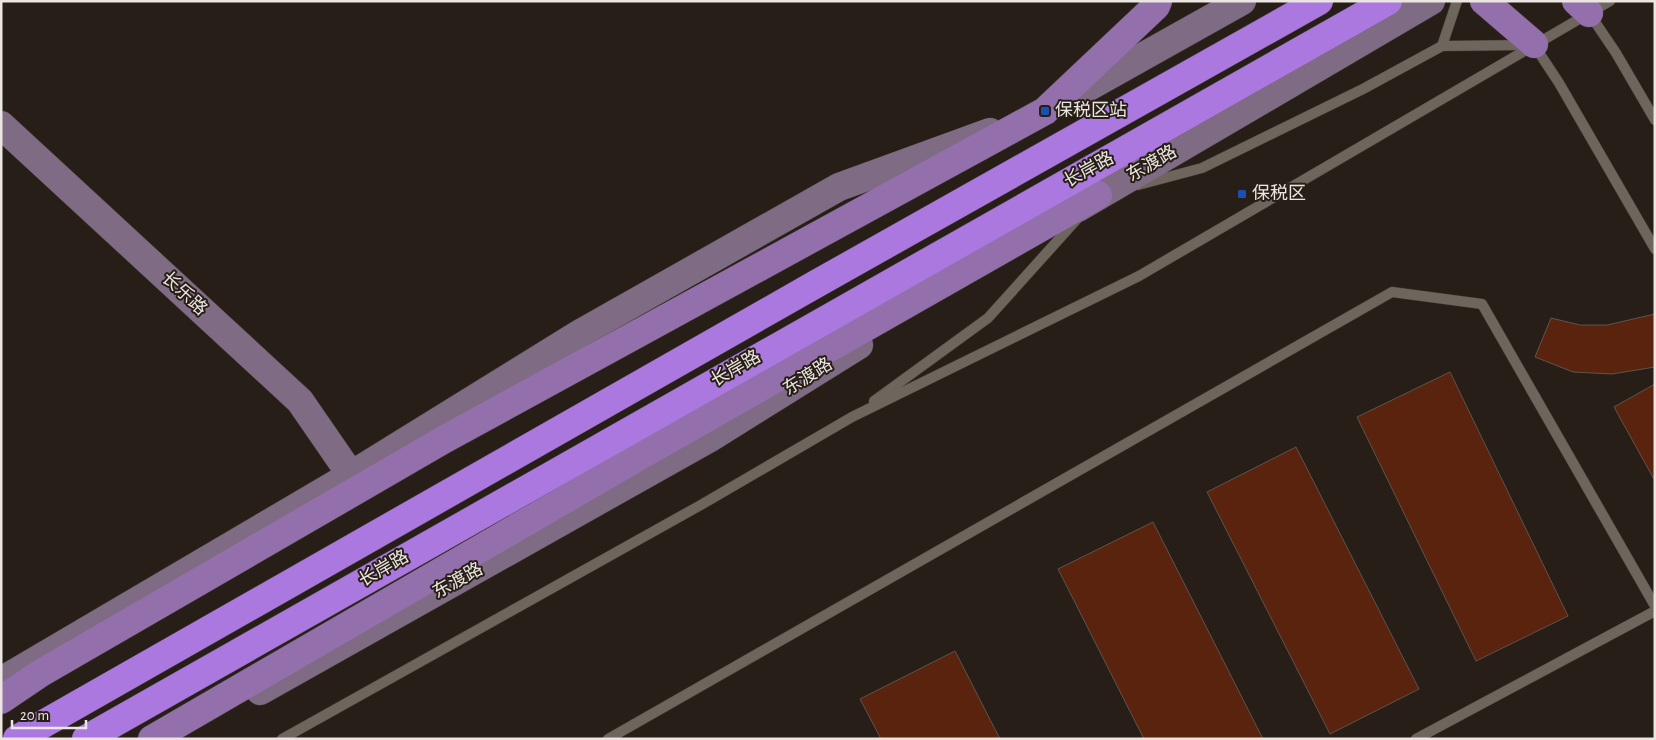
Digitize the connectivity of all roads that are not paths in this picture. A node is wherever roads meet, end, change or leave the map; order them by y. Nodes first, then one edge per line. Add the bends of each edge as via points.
1 (1158, 1) edge
2 (1242, 1) edge
3 (1319, 1) edge
4 (1388, 1) edge
5 (1431, 1) edge
6 (1457, 1) edge
7 (1484, 1) edge
8 (1592, 5) edge
9 (1534, 44) junction
10 (1442, 46) junction
11 (1045, 111) junction
12 (1655, 120) edge
13 (1, 125) edge
14 (1098, 195) junction
15 (1655, 249) edge
16 (852, 417) junction
17 (352, 475) junction
18 (1655, 606) edge
19 (1655, 611) edge
20 (1, 681) edge
21 (1, 700) edge
22 (17, 739) edge
23 (86, 739) edge
24 (152, 739) edge
25 (176, 739) edge
26 (282, 739) edge
27 (608, 739) edge
28 (1416, 739) edge

1 - 11 main road
2 - 11 main road
3 - 22 highway, 长岸路
4 - 23 highway, 长岸路
5 - 14 main road, 东渡路
6 - 10 lane
7 - 9 main road
8 - 9 lane
8 - 12 lane
9 - 10 lane
9 - 15 lane
9 - 16 lane via 1138,276
10 - 14 lane via 1363,89 1202,168
11 - 17 main road via 839,187 579,334
11 - 21 main road via 445,439 40,673
13 - 17 main road, 长乐路 via 300,401
14 - 16 lane via 988,318
14 - 24 main road
14 - 25 main road, 东渡路 via 710,438
16 - 26 lane via 691,511
17 - 20 main road
18 - 27 lane via 1482,304 1392,292
19 - 28 lane

